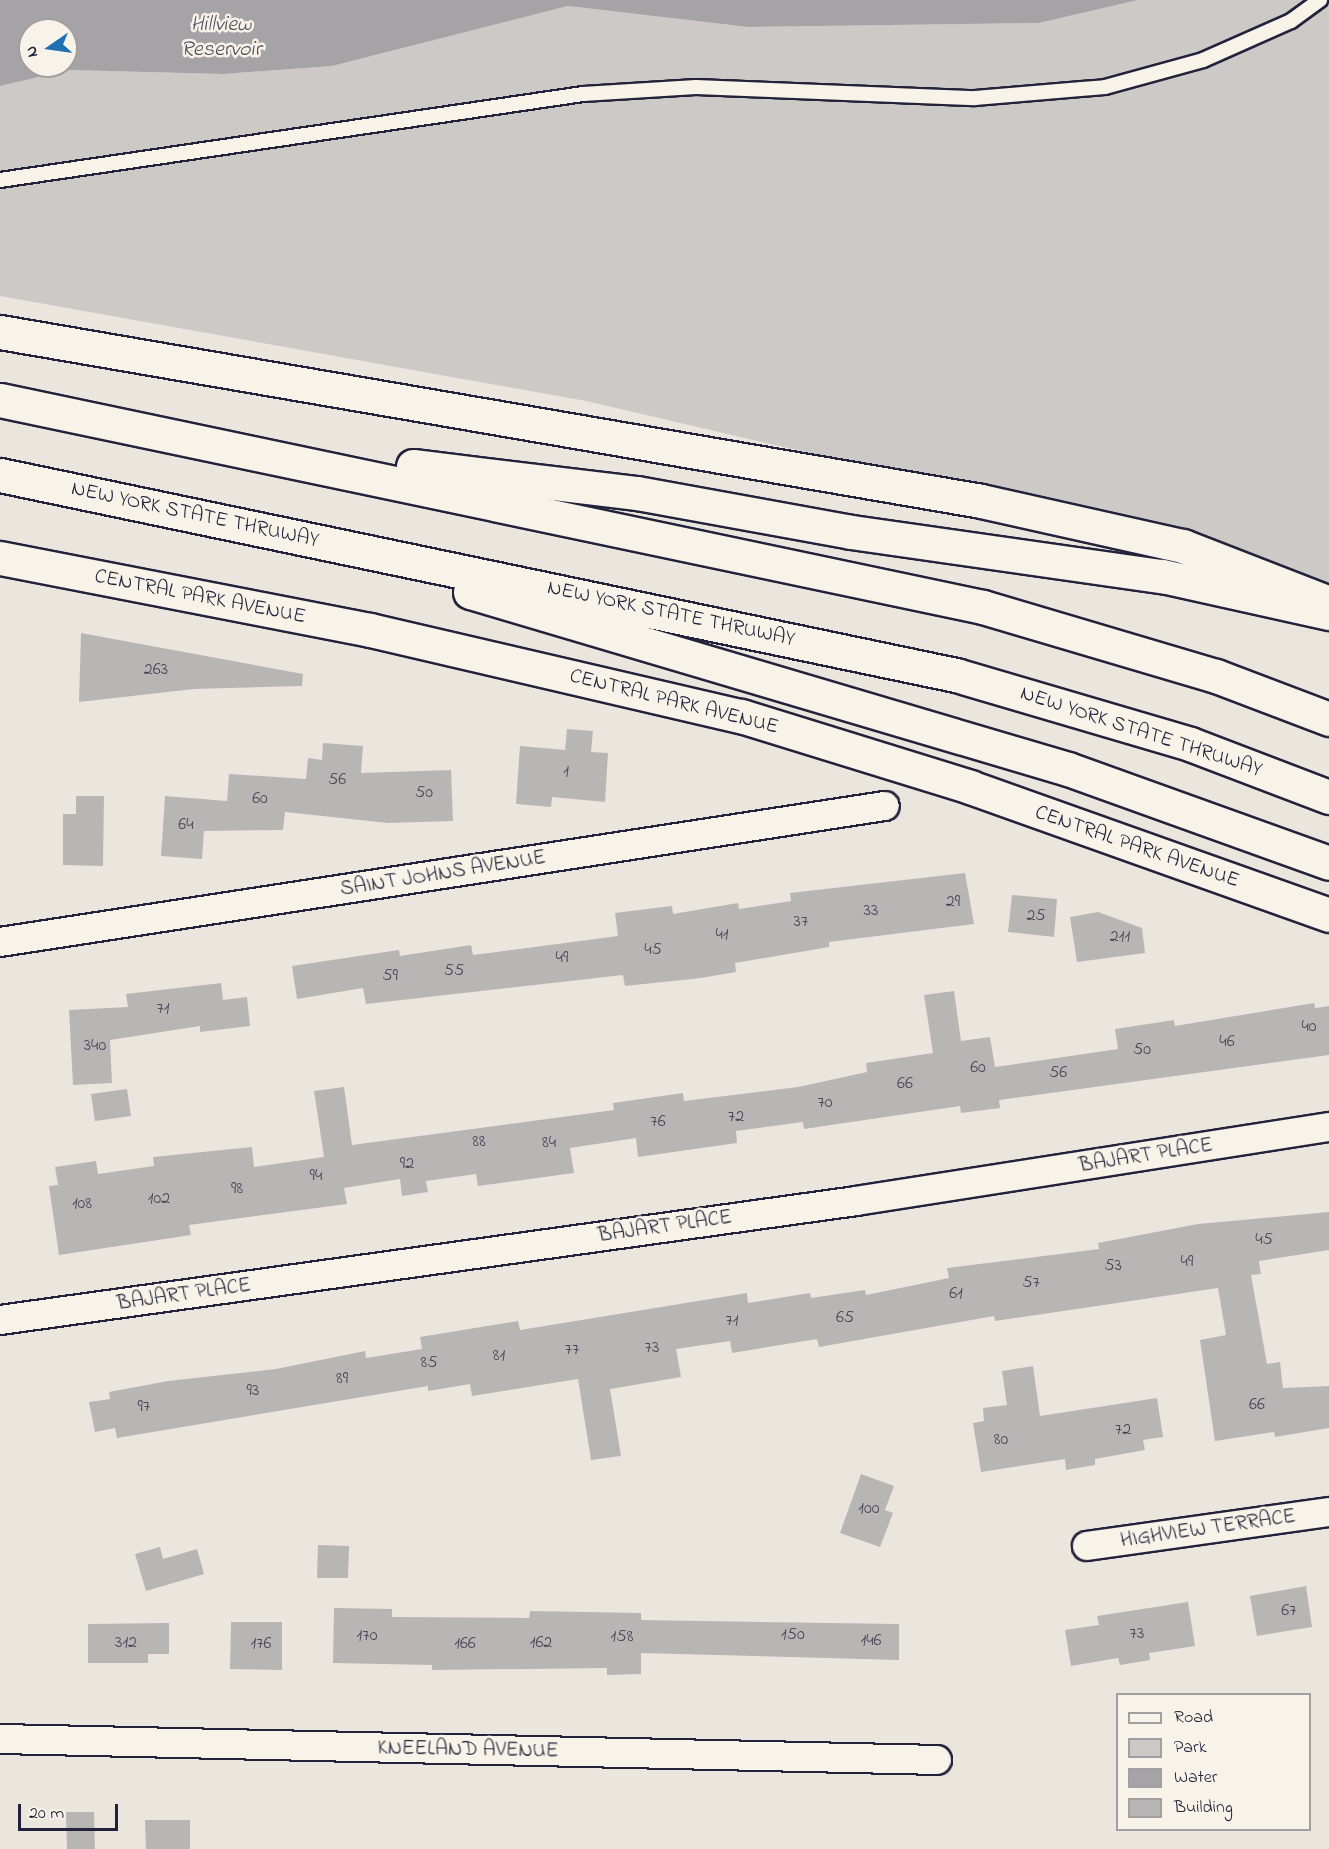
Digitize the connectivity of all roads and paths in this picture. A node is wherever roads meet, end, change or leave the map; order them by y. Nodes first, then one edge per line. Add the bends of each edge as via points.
1 (1320, 0) edge
2 (0, 180) edge
3 (0, 332) edge
4 (0, 400) edge
5 (220, 446) junction
6 (0, 475) edge
7 (235, 524) junction
8 (0, 558) edge
9 (1329, 603) edge
10 (1329, 613) edge
11 (1329, 719) edge
12 (1329, 797) edge
13 (885, 806) dead end
14 (1329, 863) edge
15 (1329, 915) edge
16 (0, 942) edge
17 (1329, 1127) edge
18 (0, 1320) edge
19 (1329, 1512) edge
20 (1087, 1546) dead end
21 (0, 1739) edge
22 (937, 1760) dead end

1 - 2 lane via 1291,21 1203,60 1105,87 975,98 696,87 603,92 473,106 224,150
3 - 9 main road via 981,501 1183,546
4 - 5 main road
5 - 10 main road via 637,493 863,534 1162,576
5 - 11 main road via 983,607 1216,676
6 - 7 main road, NEW YORK STATE THRUWAY
7 - 12 main road, NEW YORK STATE THRUWAY via 956,675 1169,737
7 - 14 main road via 1068,770
8 - 15 main road, CENTRAL PARK AVENUE via 370,630 741,716 970,787
13 - 16 street, SAINT JOHNS AVENUE
17 - 18 street, BAJART PLACE via 856,1201
19 - 20 street, HIGHVIEW TERRACE
21 - 22 street, KNEELAND AVENUE

